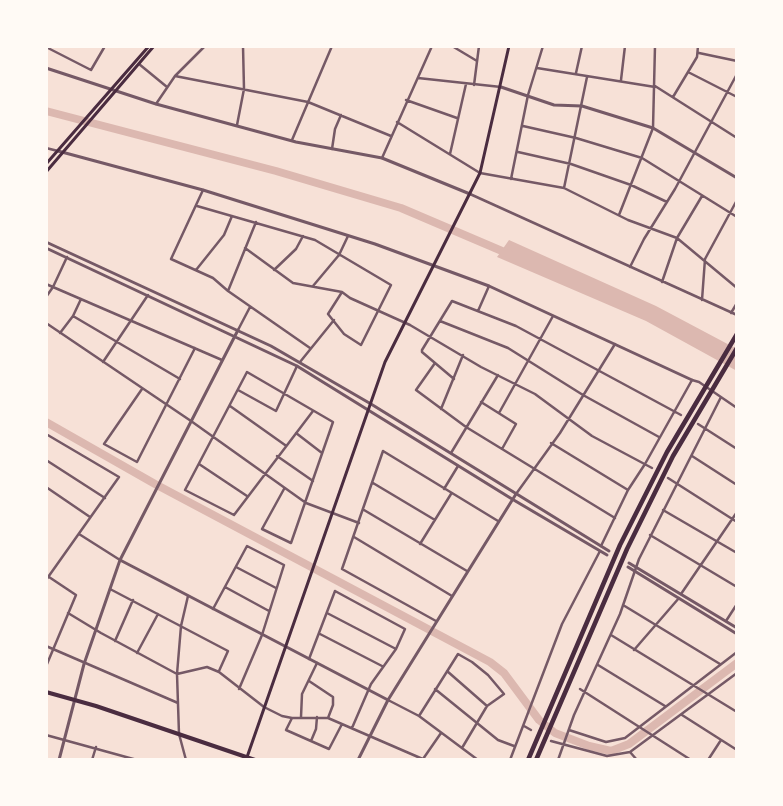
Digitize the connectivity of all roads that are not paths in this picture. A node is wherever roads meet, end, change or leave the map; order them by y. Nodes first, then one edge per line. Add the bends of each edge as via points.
1 (106, 46) edge
2 (149, 46) edge
3 (154, 46) edge
4 (205, 46) edge
5 (243, 46) edge
6 (332, 46) edge
7 (431, 46) edge
8 (452, 46) edge
9 (479, 46) edge
10 (510, 46) edge
11 (543, 46) edge
12 (582, 46) edge
13 (625, 46) edge
14 (655, 46) edge
15 (698, 46) edge
16 (46, 47) edge
17 (699, 53) junction
18 (477, 61) junction
19 (737, 61) edge
20 (139, 64) junction
21 (46, 68) edge
22 (537, 68) junction
23 (688, 72) junction
24 (576, 73) junction
25 (737, 74) edge
26 (175, 76) junction
27 (587, 77) junction
28 (418, 78) junction
29 (621, 80) junction
30 (466, 84) junction
31 (474, 85) junction
32 (655, 86) junction
33 (167, 87) junction
34 (501, 87) junction
35 (110, 89) junction
36 (244, 89) junction
37 (115, 91) junction
38 (728, 91) junction
39 (528, 95) junction
40 (737, 96) edge
41 (673, 97) junction
42 (406, 100) junction
43 (308, 102) junction
44 (156, 104) junction
45 (582, 106) junction
46 (341, 115) junction
47 (457, 119) junction
48 (397, 122) junction
49 (711, 123) junction
50 (237, 125) junction
51 (523, 126) junction
52 (653, 128) junction
53 (391, 136) junction
54 (576, 138) junction
55 (737, 138) edge
56 (292, 140) junction
57 (46, 148) edge
58 (332, 149) junction
59 (58, 151) junction
60 (63, 152) junction
61 (518, 152) junction
62 (695, 153) junction
63 (450, 154) junction
64 (382, 158) junction
65 (642, 158) junction
66 (46, 164) edge
67 (571, 164) junction
68 (46, 172) edge
69 (480, 173) junction
70 (737, 178) edge
71 (511, 180) junction
72 (678, 181) junction
73 (631, 185) junction
74 (564, 188) junction
75 (203, 190) junction
76 (470, 194) junction
77 (702, 196) junction
78 (737, 200) edge
79 (667, 202) junction
80 (197, 206) junction
81 (730, 213) junction
82 (620, 215) junction
83 (232, 216) junction
84 (737, 217) edge
85 (256, 222) junction
86 (650, 227) junction
87 (349, 235) junction
88 (304, 236) junction
89 (677, 238) junction
90 (46, 242) edge
91 (46, 248) edge
92 (246, 248) junction
93 (339, 255) junction
94 (67, 257) junction
95 (705, 260) junction
96 (433, 266) junction
97 (630, 267) junction
98 (196, 270) junction
99 (274, 270) junction
100 (662, 282) junction
101 (46, 284) edge
102 (313, 286) junction
103 (489, 286) junction
104 (53, 287) junction
105 (737, 288) edge
106 (228, 291) junction
107 (342, 292) junction
108 (148, 294) junction
109 (46, 297) edge
110 (81, 300) junction
111 (702, 300) junction
112 (737, 303) edge
113 (250, 307) junction
114 (378, 311) junction
115 (478, 311) junction
116 (731, 313) junction
117 (553, 315) junction
118 (737, 315) edge
119 (73, 316) junction
120 (130, 320) junction
121 (334, 320) junction
122 (440, 321) junction
123 (404, 323) junction
124 (46, 324) edge
125 (238, 330) junction
126 (60, 333) junction
127 (737, 334) edge
128 (235, 336) junction
129 (430, 337) junction
130 (540, 340) junction
131 (116, 341) junction
132 (615, 344) junction
133 (195, 348) junction
134 (310, 348) junction
135 (737, 348) edge
136 (463, 355) junction
137 (222, 360) junction
138 (529, 361) junction
139 (103, 362) junction
140 (300, 362) junction
141 (435, 363) junction
142 (297, 366) junction
143 (598, 372) junction
144 (498, 375) junction
145 (180, 379) junction
146 (454, 379) junction
147 (692, 380) junction
148 (516, 384) junction
149 (142, 389) junction
150 (238, 390) junction
151 (285, 393) junction
152 (583, 395) junction
153 (721, 397) junction
154 (481, 402) junction
155 (371, 404) junction
156 (166, 405) junction
157 (230, 406) junction
158 (737, 408) edge
159 (442, 409) junction
160 (674, 410) junction
161 (313, 411) junction
162 (369, 411) junction
163 (499, 413) junction
164 (681, 415) dead end
165 (568, 419) junction
166 (190, 421) junction
167 (698, 424) dead end
168 (466, 427) junction
169 (705, 429) junction
170 (296, 433) junction
171 (46, 434) edge
172 (659, 437) junction
173 (213, 438) junction
174 (552, 443) junction
175 (285, 445) junction
176 (737, 449) edge
177 (502, 450) junction
178 (322, 453) junction
179 (450, 455) junction
180 (277, 456) junction
181 (691, 456) junction
182 (46, 460) edge
183 (200, 464) junction
184 (645, 464) junction
185 (458, 466) junction
186 (652, 468) dead end
187 (533, 469) junction
188 (264, 473) junction
189 (668, 478) dead end
190 (313, 481) junction
191 (373, 483) junction
192 (675, 484) junction
193 (737, 485) edge
194 (46, 487) edge
195 (284, 489) junction
196 (444, 489) junction
197 (628, 490) junction
198 (451, 494) junction
199 (516, 494) junction
200 (247, 496) junction
201 (105, 498) junction
202 (512, 500) junction
203 (306, 504) junction
204 (364, 510) junction
205 (663, 510) junction
206 (737, 512) edge
207 (332, 514) junction
208 (90, 518) junction
209 (615, 518) junction
210 (732, 519) junction
211 (435, 520) junction
212 (498, 521) junction
213 (737, 522) edge
214 (358, 523) junction
215 (79, 534) junction
216 (650, 535) junction
217 (354, 537) junction
218 (717, 541) junction
219 (420, 544) junction
220 (601, 546) junction
221 (600, 551) junction
222 (609, 551) dead end
223 (737, 553) edge
224 (607, 555) dead end
225 (120, 560) junction
226 (701, 565) junction
227 (236, 567) junction
228 (637, 568) junction
229 (467, 571) junction
230 (636, 572) junction
231 (47, 578) edge
232 (225, 587) junction
233 (737, 587) edge
234 (276, 588) junction
235 (110, 589) junction
236 (681, 594) junction
237 (188, 596) junction
238 (452, 596) junction
239 (678, 598) junction
240 (133, 600) junction
241 (737, 604) edge
242 (624, 605) junction
243 (213, 609) junction
244 (269, 611) junction
245 (327, 612) junction
246 (68, 613) junction
247 (158, 614) junction
248 (726, 622) junction
249 (435, 623) junction
250 (655, 624) junction
251 (181, 626) junction
252 (737, 628) edge
253 (96, 630) junction
254 (320, 634) junction
255 (737, 634) edge
256 (262, 635) junction
257 (610, 635) junction
258 (115, 641) junction
259 (46, 646) edge
260 (285, 647) junction
261 (52, 648) junction
262 (396, 649) junction
263 (634, 650) junction
264 (737, 652) edge
265 (137, 654) junction
266 (309, 659) junction
267 (317, 663) junction
268 (46, 664) edge
269 (84, 664) junction
270 (598, 664) junction
271 (720, 664) junction
272 (382, 666) junction
273 (219, 672) junction
274 (447, 672) junction
275 (736, 673) edge
276 (177, 674) junction
277 (308, 680) junction
278 (694, 686) junction
279 (239, 689) junction
280 (435, 689) junction
281 (580, 689) dead end
282 (369, 690) junction
283 (586, 691) junction
284 (46, 692) edge
285 (707, 694) junction
286 (73, 698) junction
287 (388, 700) junction
288 (179, 703) junction
289 (487, 706) junction
290 (665, 706) junction
291 (264, 707) junction
292 (737, 712) edge
293 (682, 715) junction
294 (419, 716) junction
295 (302, 717) junction
296 (317, 717) junction
297 (292, 718) junction
298 (328, 718) junction
299 (477, 723) junction
300 (342, 724) junction
301 (524, 726) junction
302 (639, 726) junction
303 (352, 728) junction
304 (531, 730) dead end
305 (568, 731) junction
306 (441, 733) junction
307 (179, 734) junction
308 (46, 735) edge
309 (653, 735) junction
310 (370, 736) junction
311 (63, 740) junction
312 (721, 740) junction
313 (311, 741) junction
314 (551, 741) dead end
315 (564, 744) junction
316 (515, 746) junction
317 (96, 747) junction
318 (462, 748) junction
319 (737, 750) edge
320 (630, 752) junction
321 (123, 755) junction
322 (246, 758) edge
323 (614, 758) edge
324 (360, 759) edge
325 (424, 759) edge
326 (59, 760) edge
327 (92, 760) edge
328 (122, 760) edge
329 (137, 760) edge
330 (186, 760) edge
331 (255, 760) edge
332 (478, 760) edge
333 (510, 760) edge
334 (528, 760) edge
335 (536, 760) edge
336 (558, 760) edge
337 (638, 760) edge
338 (691, 760) edge
339 (708, 760) edge

1 - 16 street via 91,70
2 - 35 main road
3 - 20 main road
4 - 26 street
5 - 36 street
6 - 43 street
7 - 28 street
8 - 18 street
9 - 18 street
10 - 34 main road
11 - 22 street
12 - 24 street
13 - 29 street
14 - 32 street
15 - 17 street
17 - 19 street
17 - 23 street
18 - 31 street
20 - 33 street
20 - 37 main road
21 - 35 street
22 - 24 street
22 - 39 street
23 - 38 street
23 - 41 street
24 - 27 street
25 - 38 street
26 - 33 street
26 - 36 street
27 - 29 street
27 - 45 street
28 - 30 street
28 - 42 street
29 - 32 street
30 - 31 street
30 - 47 street
31 - 34 street
32 - 41 street
32 - 52 street
33 - 44 street
34 - 39 street
34 - 69 main road
35 - 37 street
35 - 59 main road
36 - 43 street
36 - 50 street
37 - 44 street
37 - 60 main road
38 - 40 street
38 - 49 street
39 - 45 street via 554,105
39 - 51 street
41 - 49 street
42 - 47 street
42 - 48 street
43 - 46 street
43 - 56 street
44 - 50 street
45 - 52 street
45 - 54 street
46 - 53 street
46 - 58 street
47 - 63 street
48 - 53 street
48 - 63 street
49 - 55 street
49 - 62 street
50 - 56 street
51 - 54 street
51 - 61 street
52 - 62 street
52 - 65 street
53 - 64 street
54 - 65 street
54 - 67 street
56 - 58 street
57 - 59 street
58 - 64 street
59 - 60 street
59 - 66 main road
60 - 68 main road
60 - 75 street
61 - 67 street
61 - 71 street
62 - 70 street
62 - 72 street
63 - 69 street
64 - 76 street
65 - 72 street
65 - 73 street
67 - 73 street
67 - 74 street
69 - 71 street
69 - 76 main road
71 - 74 street
72 - 77 street
72 - 79 street
73 - 79 street
73 - 82 street
74 - 82 street
75 - 80 street
75 - 87 street
76 - 96 main road
76 - 97 street
77 - 81 street
77 - 89 street
78 - 81 street
79 - 86 street
80 - 83 street
80 - 98 street via 171,259
81 - 84 street
81 - 95 street
82 - 86 street
83 - 85 street
83 - 98 street via 224,235
85 - 88 street
85 - 92 street
86 - 89 street
86 - 97 street
87 - 93 street
87 - 96 street
88 - 93 street
88 - 99 street via 296,249
89 - 95 street
89 - 100 street
90 - 125 street
91 - 94 street
92 - 99 street
92 - 106 street
93 - 102 street
93 - 114 street via 391,285
94 - 104 street
94 - 108 street
95 - 105 street
95 - 111 street
96 - 103 street
96 - 123 main road
97 - 100 street
98 - 106 street via 213,278
99 - 102 street via 293,283
100 - 111 street
101 - 104 street
102 - 107 street
103 - 115 street
103 - 117 street
104 - 109 street
104 - 110 street
106 - 113 street
107 - 114 street
107 - 121 street via 328,314
108 - 120 street
108 - 128 street
110 - 119 street
110 - 120 street
111 - 116 street
112 - 116 street
113 - 125 street
113 - 134 street via 275,321
114 - 121 street via 361,345 344,334
114 - 123 street
115 - 122 street via 452,301
115 - 130 street via 516,326
116 - 118 street
117 - 130 street
117 - 132 street
119 - 126 street
119 - 131 street
120 - 131 street
120 - 133 street
121 - 134 street
122 - 129 street
122 - 138 street via 508,348
123 - 129 street
123 - 155 main road via 385,362
124 - 126 street
125 - 128 street
125 - 140 street
126 - 139 street
127 - 334 highway via 667,452 620,546
128 - 137 street
128 - 142 street
129 - 136 street
129 - 141 street via 422,352
130 - 138 street
130 - 143 street
131 - 139 street
131 - 145 street
132 - 143 street
132 - 147 street
133 - 137 street
133 - 145 street
134 - 140 street
135 - 335 highway via 673,456 627,549
136 - 144 street
136 - 146 street
137 - 166 street
138 - 148 street
138 - 152 street
139 - 149 street
140 - 155 street
141 - 146 street
141 - 159 street via 416,390
142 - 151 street
142 - 162 street
143 - 152 street
143 - 160 street
144 - 148 street
144 - 154 street
145 - 156 street
146 - 159 street
147 - 153 street
147 - 160 street
148 - 163 street
148 - 165 street
149 - 156 street
149 - 156 street via 104,444 137,462
150 - 151 street via 276,411
150 - 151 street via 247,372
150 - 157 street
151 - 161 street
152 - 165 street
152 - 172 street
153 - 158 street
153 - 169 street
154 - 163 street
154 - 168 street
155 - 162 main road
155 - 179 street
156 - 166 street
157 - 173 street
157 - 175 street
159 - 168 street
160 - 164 street
160 - 172 street
161 - 170 street
161 - 178 street via 333,422
162 - 185 street
162 - 207 main road
163 - 177 street via 516,424
165 - 174 street
165 - 184 street via 592,436
166 - 173 street
166 - 225 street
167 - 169 street
168 - 177 street
168 - 179 street
169 - 176 street
169 - 181 street
170 - 175 street
170 - 178 street
171 - 201 street via 119,477
172 - 184 street
173 - 183 street
173 - 188 street
174 - 187 street
174 - 197 street
175 - 180 street
177 - 187 street
178 - 190 street
179 - 199 street
180 - 188 street
180 - 190 street
181 - 192 street
181 - 193 street
182 - 201 street
183 - 200 street
183 - 200 street via 185,490 234,515
184 - 186 street
184 - 197 street
185 - 196 street
185 - 202 street
187 - 199 street
187 - 209 street
188 - 195 street
188 - 200 street
189 - 192 street
190 - 203 street
191 - 196 street via 383,452
191 - 204 street
191 - 211 street
192 - 205 street
192 - 210 street
194 - 208 street
195 - 203 street
195 - 203 street via 262,529 291,543
196 - 198 street
197 - 209 street
198 - 211 street
198 - 212 street
199 - 202 street
199 - 220 street
201 - 208 street
202 - 212 street
202 - 221 street
203 - 207 street
204 - 214 street
204 - 219 street
205 - 216 street
205 - 218 street
206 - 210 street
207 - 214 street
207 - 260 main road
208 - 215 street
209 - 220 street
210 - 213 street
210 - 218 street
211 - 219 street
212 - 229 street
214 - 217 street
215 - 225 street
215 - 231 street
216 - 226 street
216 - 228 street
217 - 238 street
217 - 249 street via 342,569
218 - 223 street
218 - 226 street
219 - 229 street
220 - 222 street
221 - 224 street
221 - 301 street via 568,611
225 - 235 street
225 - 237 street
226 - 233 street
226 - 236 street
227 - 232 street
227 - 234 street
227 - 234 street via 247,546 284,566
228 - 230 street
228 - 230 street via 628,565
228 - 236 street
229 - 238 street
230 - 239 street
230 - 242 street
231 - 246 street via 76,595
232 - 243 street
232 - 244 street
234 - 244 street
235 - 240 street
235 - 253 street
236 - 248 street
237 - 243 street
237 - 251 street
238 - 249 street
239 - 250 street
239 - 255 street
240 - 247 street
240 - 258 street
241 - 248 street
242 - 250 street
242 - 257 street
243 - 256 street
244 - 256 street
245 - 254 street
245 - 262 street
245 - 262 street via 335,591 405,629
246 - 253 street
246 - 261 street
247 - 251 street
247 - 265 street
248 - 252 street
249 - 287 street
250 - 263 street
250 - 271 street
251 - 273 street via 228,650
251 - 276 street
253 - 258 street
253 - 269 street
254 - 266 street
254 - 272 street
256 - 260 street
256 - 279 street
257 - 263 street
257 - 270 street
258 - 265 street
259 - 261 street
260 - 266 street
260 - 291 main road
261 - 268 street
261 - 269 street
262 - 272 street
263 - 278 street
264 - 271 street
265 - 276 street
266 - 267 street
267 - 277 street
267 - 282 street
269 - 286 street
269 - 288 street
270 - 283 street
270 - 290 street
271 - 278 street
272 - 282 street
273 - 276 street via 208,667
273 - 279 street
274 - 280 street
274 - 289 street
274 - 289 street via 458,654 488,675 504,694
275 - 285 street
276 - 288 street
277 - 295 street via 302,694
277 - 298 street via 333,696
278 - 285 street
278 - 290 street
279 - 291 street
280 - 294 street
280 - 299 street
281 - 283 street
282 - 287 street
282 - 303 street
283 - 302 street
283 - 305 street
284 - 286 main road
285 - 292 street
285 - 293 street
286 - 307 main road
286 - 311 street
287 - 294 street
287 - 310 street
288 - 307 street
289 - 299 street
290 - 302 street
291 - 297 street
291 - 322 main road
293 - 309 street
293 - 312 street
294 - 306 street
295 - 296 street
295 - 297 street
296 - 298 street
296 - 313 street
297 - 313 street via 286,730
298 - 300 street
299 - 316 street via 498,740
299 - 318 street
300 - 303 street
300 - 313 street via 330,749
301 - 304 street
301 - 316 street
302 - 305 street via 625,738 606,742
302 - 309 street
303 - 310 street
305 - 315 street
306 - 318 street
306 - 325 street
307 - 322 main road
307 - 330 street
308 - 311 street
309 - 320 street
309 - 338 street
310 - 324 street
310 - 325 street
311 - 317 street
311 - 326 street
312 - 319 street
312 - 339 street
314 - 315 street
315 - 323 street
315 - 336 street
316 - 333 street
317 - 321 street
317 - 327 street
318 - 332 street
320 - 323 street
320 - 337 street
321 - 328 street
321 - 329 street
322 - 331 main road

